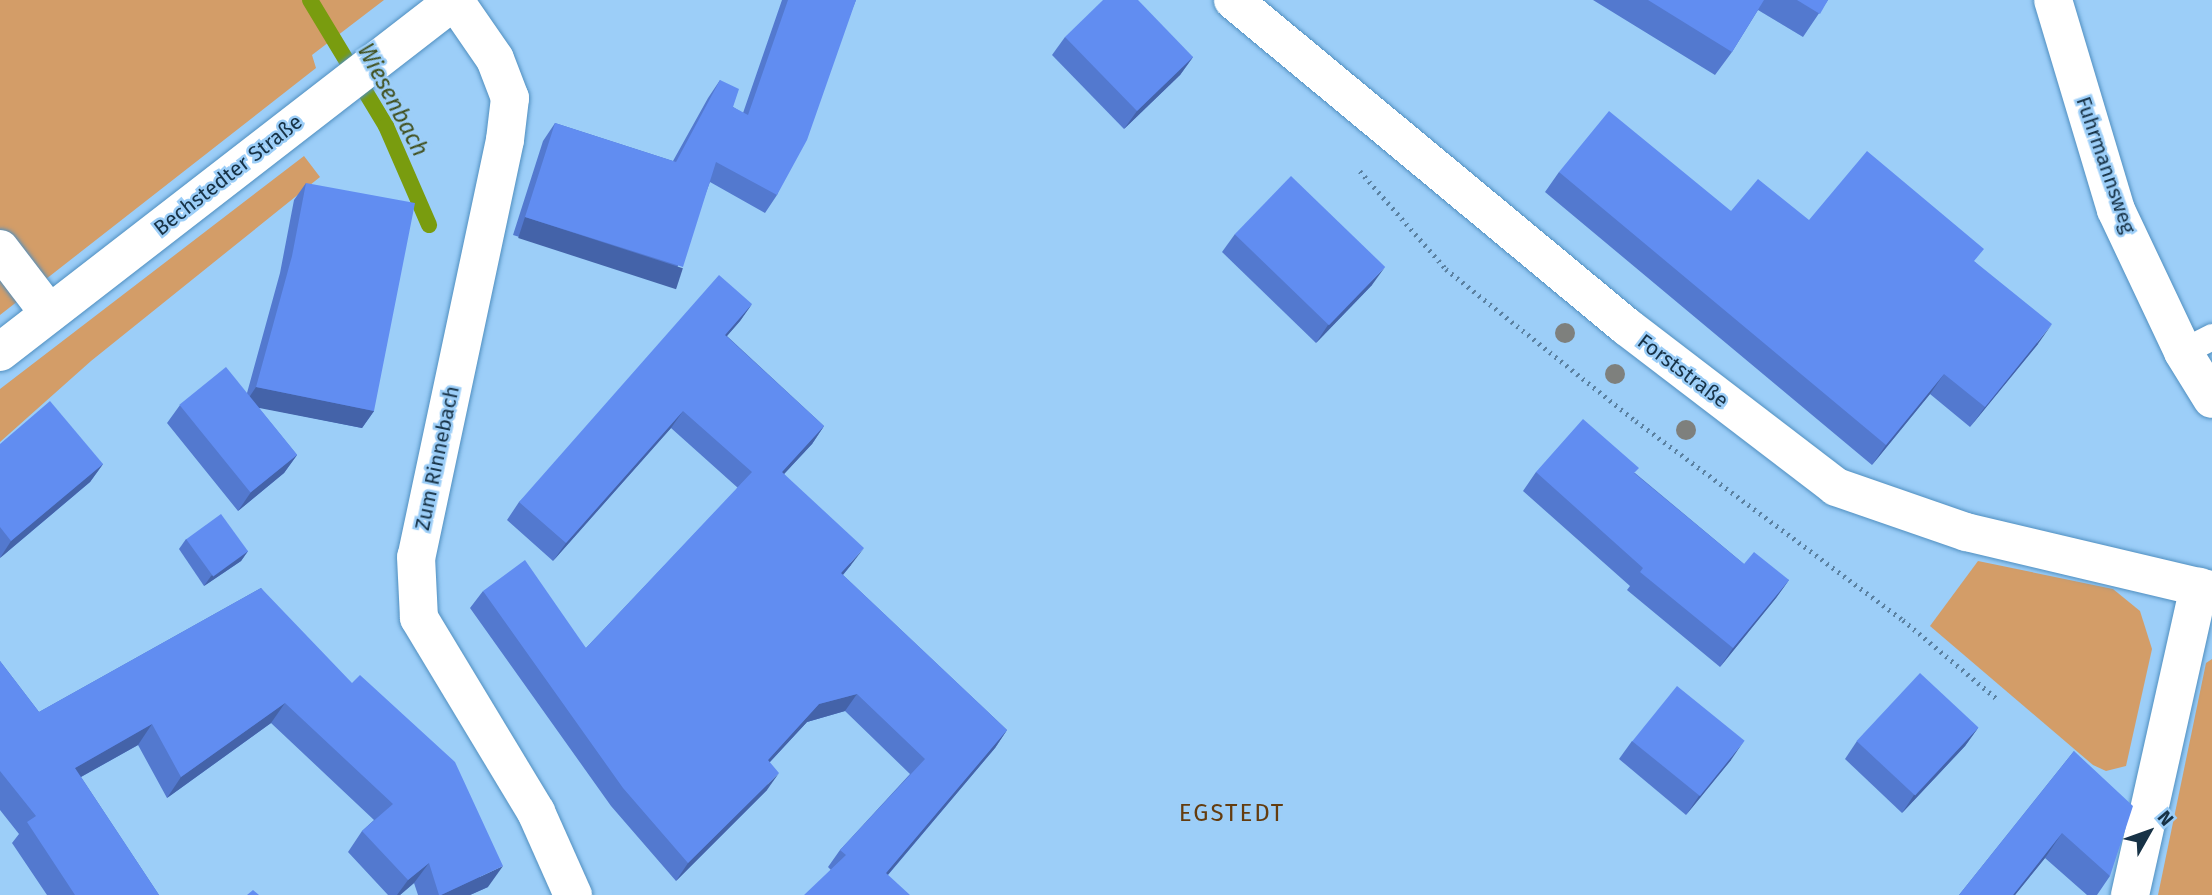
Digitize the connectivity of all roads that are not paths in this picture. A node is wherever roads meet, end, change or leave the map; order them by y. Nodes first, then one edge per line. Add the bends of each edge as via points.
1 (455, 0) edge
2 (1233, 0) edge
3 (2053, 0) edge
4 (0, 249) edge
5 (49, 313) junction
6 (2198, 345) edge
7 (0, 352) edge
8 (2212, 399) edge
9 (2205, 589) edge
10 (573, 895) edge
11 (2130, 895) edge

1 - 5 street, Bechstedter Straße
1 - 10 street, Zum Rinnebach via 495,60 510,97 505,140 416,556 419,618 536,812
2 - 9 street, Forststraße via 1636,335 1836,487 1966,532
3 - 6 street, Fuhrmannsweg via 2116,209
4 - 5 street
5 - 7 street, Bechstedter Straße
6 - 8 street, Fuhrmannsweg
9 - 11 street

